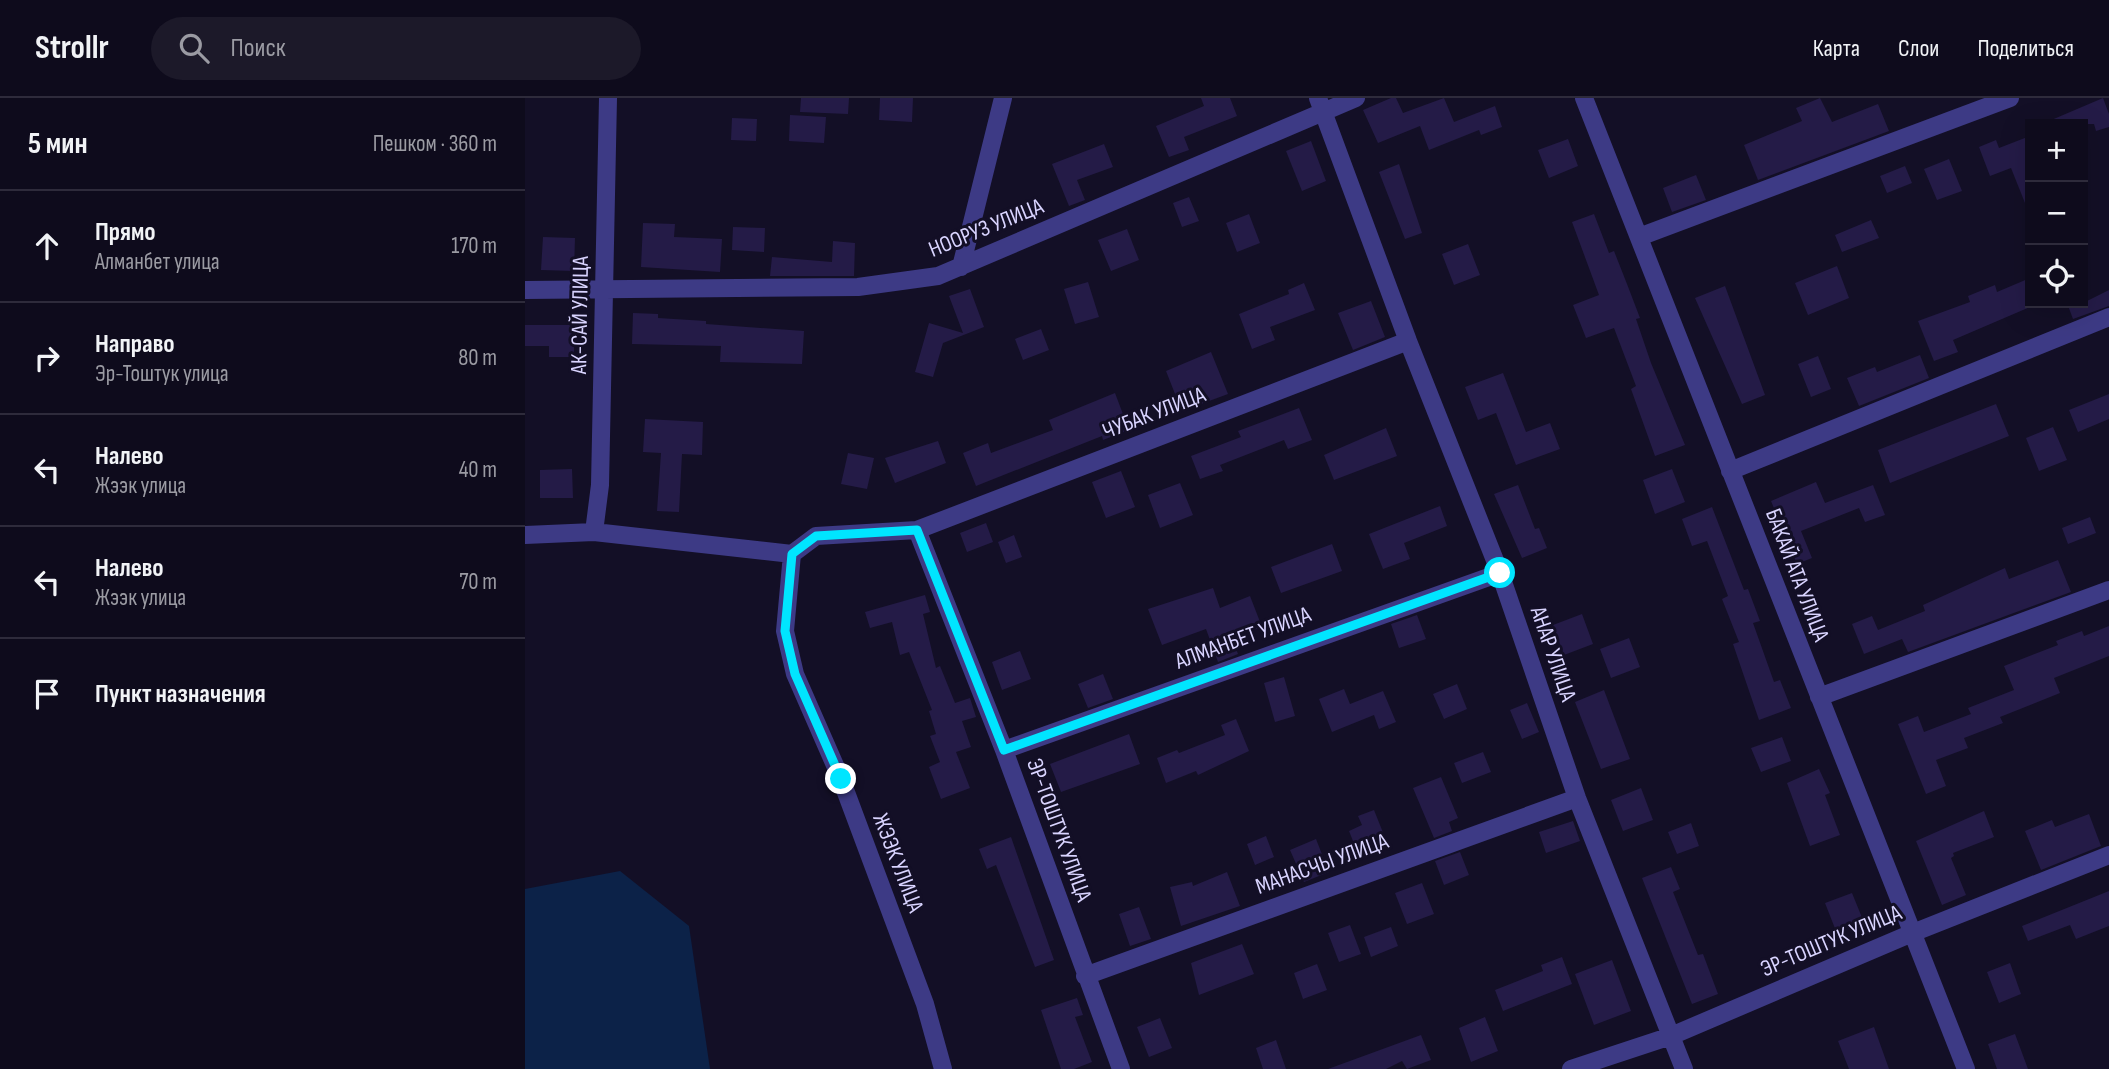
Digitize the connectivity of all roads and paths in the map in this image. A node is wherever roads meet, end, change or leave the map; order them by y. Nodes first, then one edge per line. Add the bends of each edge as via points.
1 (608, 98) edge
2 (1003, 98) edge
3 (1356, 98) edge
4 (1584, 98) edge
5 (2010, 98) edge
6 (1320, 105) edge
7 (1639, 237) junction
8 (961, 267) junction
9 (525, 290) edge
10 (606, 291) junction
11 (2109, 317) edge
12 (1408, 341) junction
13 (1730, 471) junction
14 (917, 530) junction
15 (594, 532) junction
16 (525, 534) edge
17 (792, 554) junction
18 (1500, 573) junction
19 (2109, 590) edge
20 (1819, 697) junction
21 (1004, 750) junction
22 (1577, 798) junction
23 (2109, 855) edge
24 (1910, 934) junction
25 (1085, 976) junction
26 (1671, 1036) junction
27 (943, 1069) edge
28 (1121, 1069) edge
29 (1571, 1069) edge
30 (1684, 1069) edge
31 (1966, 1069) edge

1 - 10 street, АК-САЙ УЛИЦА
2 - 8 street
3 - 6 street, НООРУЗ УЛИЦА
4 - 7 street, БАКАЙ АТА УЛИЦА
5 - 7 street
6 - 8 street, НООРУЗ УЛИЦА
6 - 12 street, АНАР УЛИЦА
7 - 13 street, БАКАЙ АТА УЛИЦА
8 - 10 street, НООРУЗ УЛИЦА via 937,276 859,287
9 - 10 street, НООРУЗ УЛИЦА
10 - 15 street, АК-САЙ УЛИЦА via 600,485
11 - 13 street
12 - 14 street, ЧУБАК УЛИЦА
12 - 18 street, АНАР УЛИЦА
13 - 20 street, БАКАЙ АТА УЛИЦА
14 - 17 street via 816,536
14 - 21 street, ЭР-ТОШТУК УЛИЦА
15 - 16 street
15 - 17 street
17 - 27 street, ЖЭЭК УЛИЦА via 785,631 795,674 841,779 916,979
18 - 21 street, АЛМАНБЕТ УЛИЦА
18 - 22 street, АНАР УЛИЦА
19 - 20 street
20 - 24 street, БАКАЙ АТА УЛИЦА
21 - 25 street, ЭР-ТОШТУК УЛИЦА
22 - 25 street, МАНАСЧЫ УЛИЦА
22 - 26 street, АНАР УЛИЦА
23 - 24 street, ЭР-ТОШТУК УЛИЦА
24 - 26 street, ЭР-ТОШТУК УЛИЦА
24 - 31 street, БАКАЙ АТА УЛИЦА
25 - 28 street, ЭР-ТОШТУК УЛИЦА
26 - 29 street, ЭР-ТОШТУК УЛИЦА
26 - 30 street, АНАР УЛИЦА

